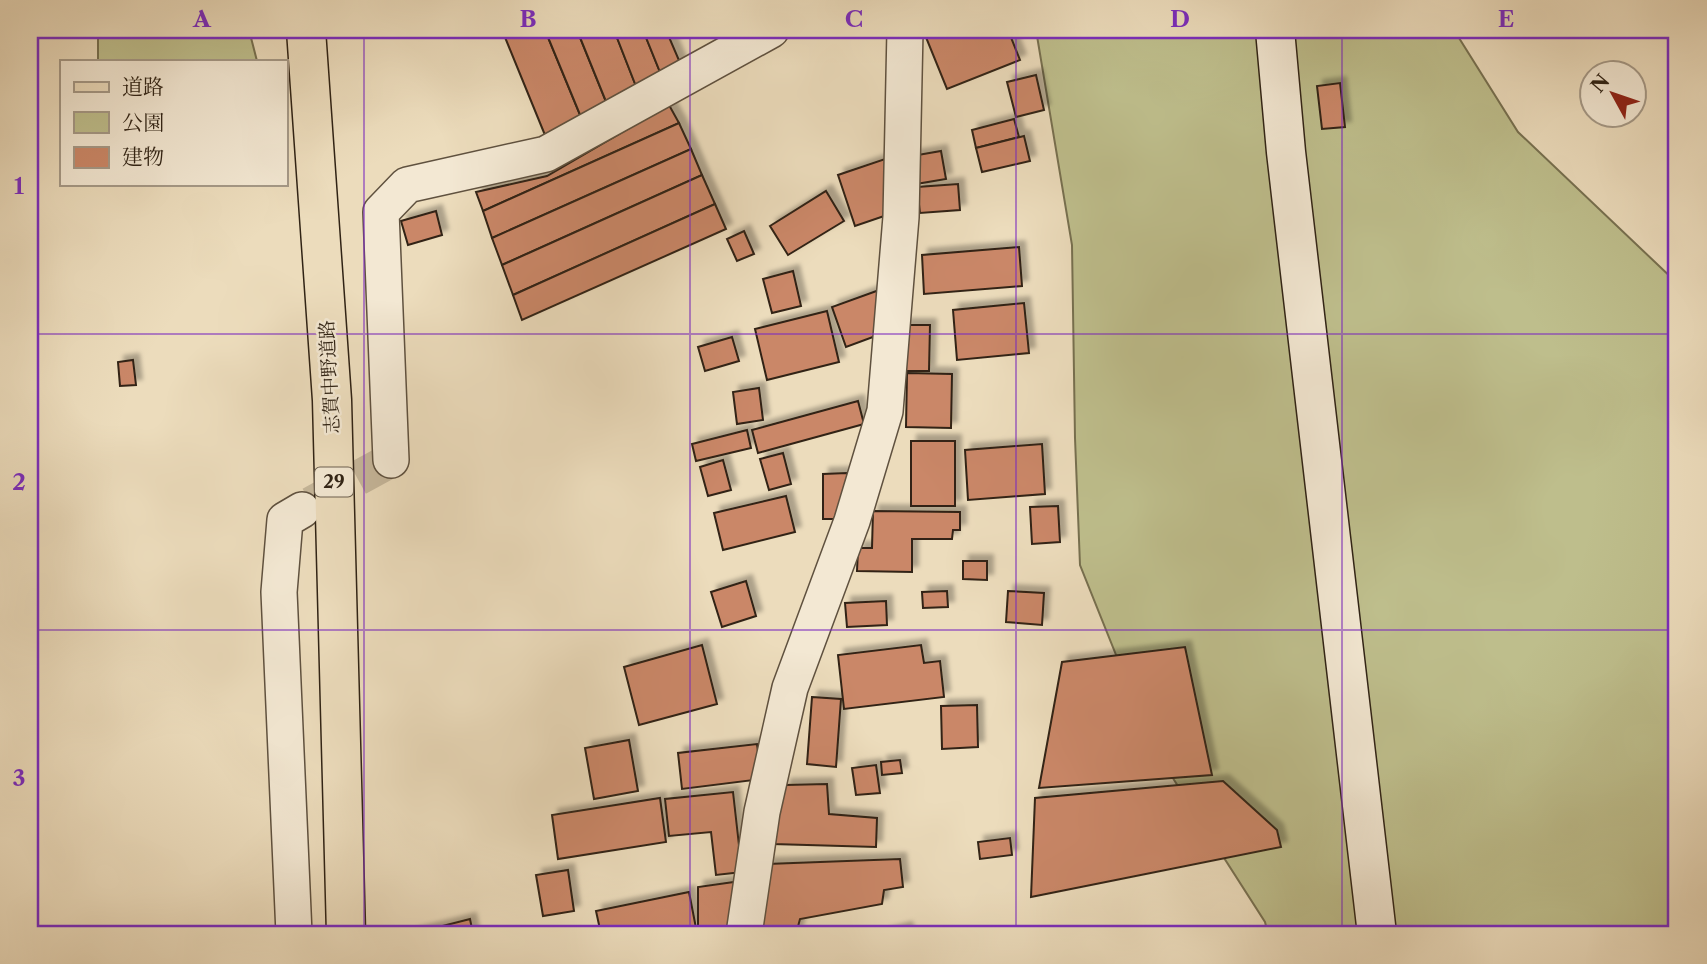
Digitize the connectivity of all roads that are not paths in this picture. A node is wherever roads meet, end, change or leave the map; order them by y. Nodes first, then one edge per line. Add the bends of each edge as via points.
1 (306, 30) edge
2 (771, 30) edge
3 (905, 30) edge
4 (1275, 30) edge
5 (391, 460) dead end
6 (302, 510) tunnel mouth
7 (294, 934) edge
8 (346, 934) edge
9 (744, 934) edge
10 (1377, 934) edge

1 - 8 main road, 志賀中野道路 / 29 via 332,400
2 - 5 street via 546,154 407,185 380,212
3 - 9 street via 901,217 886,411 852,521 790,688 762,812
4 - 10 street
6 - 7 street via 285,520 279,592

